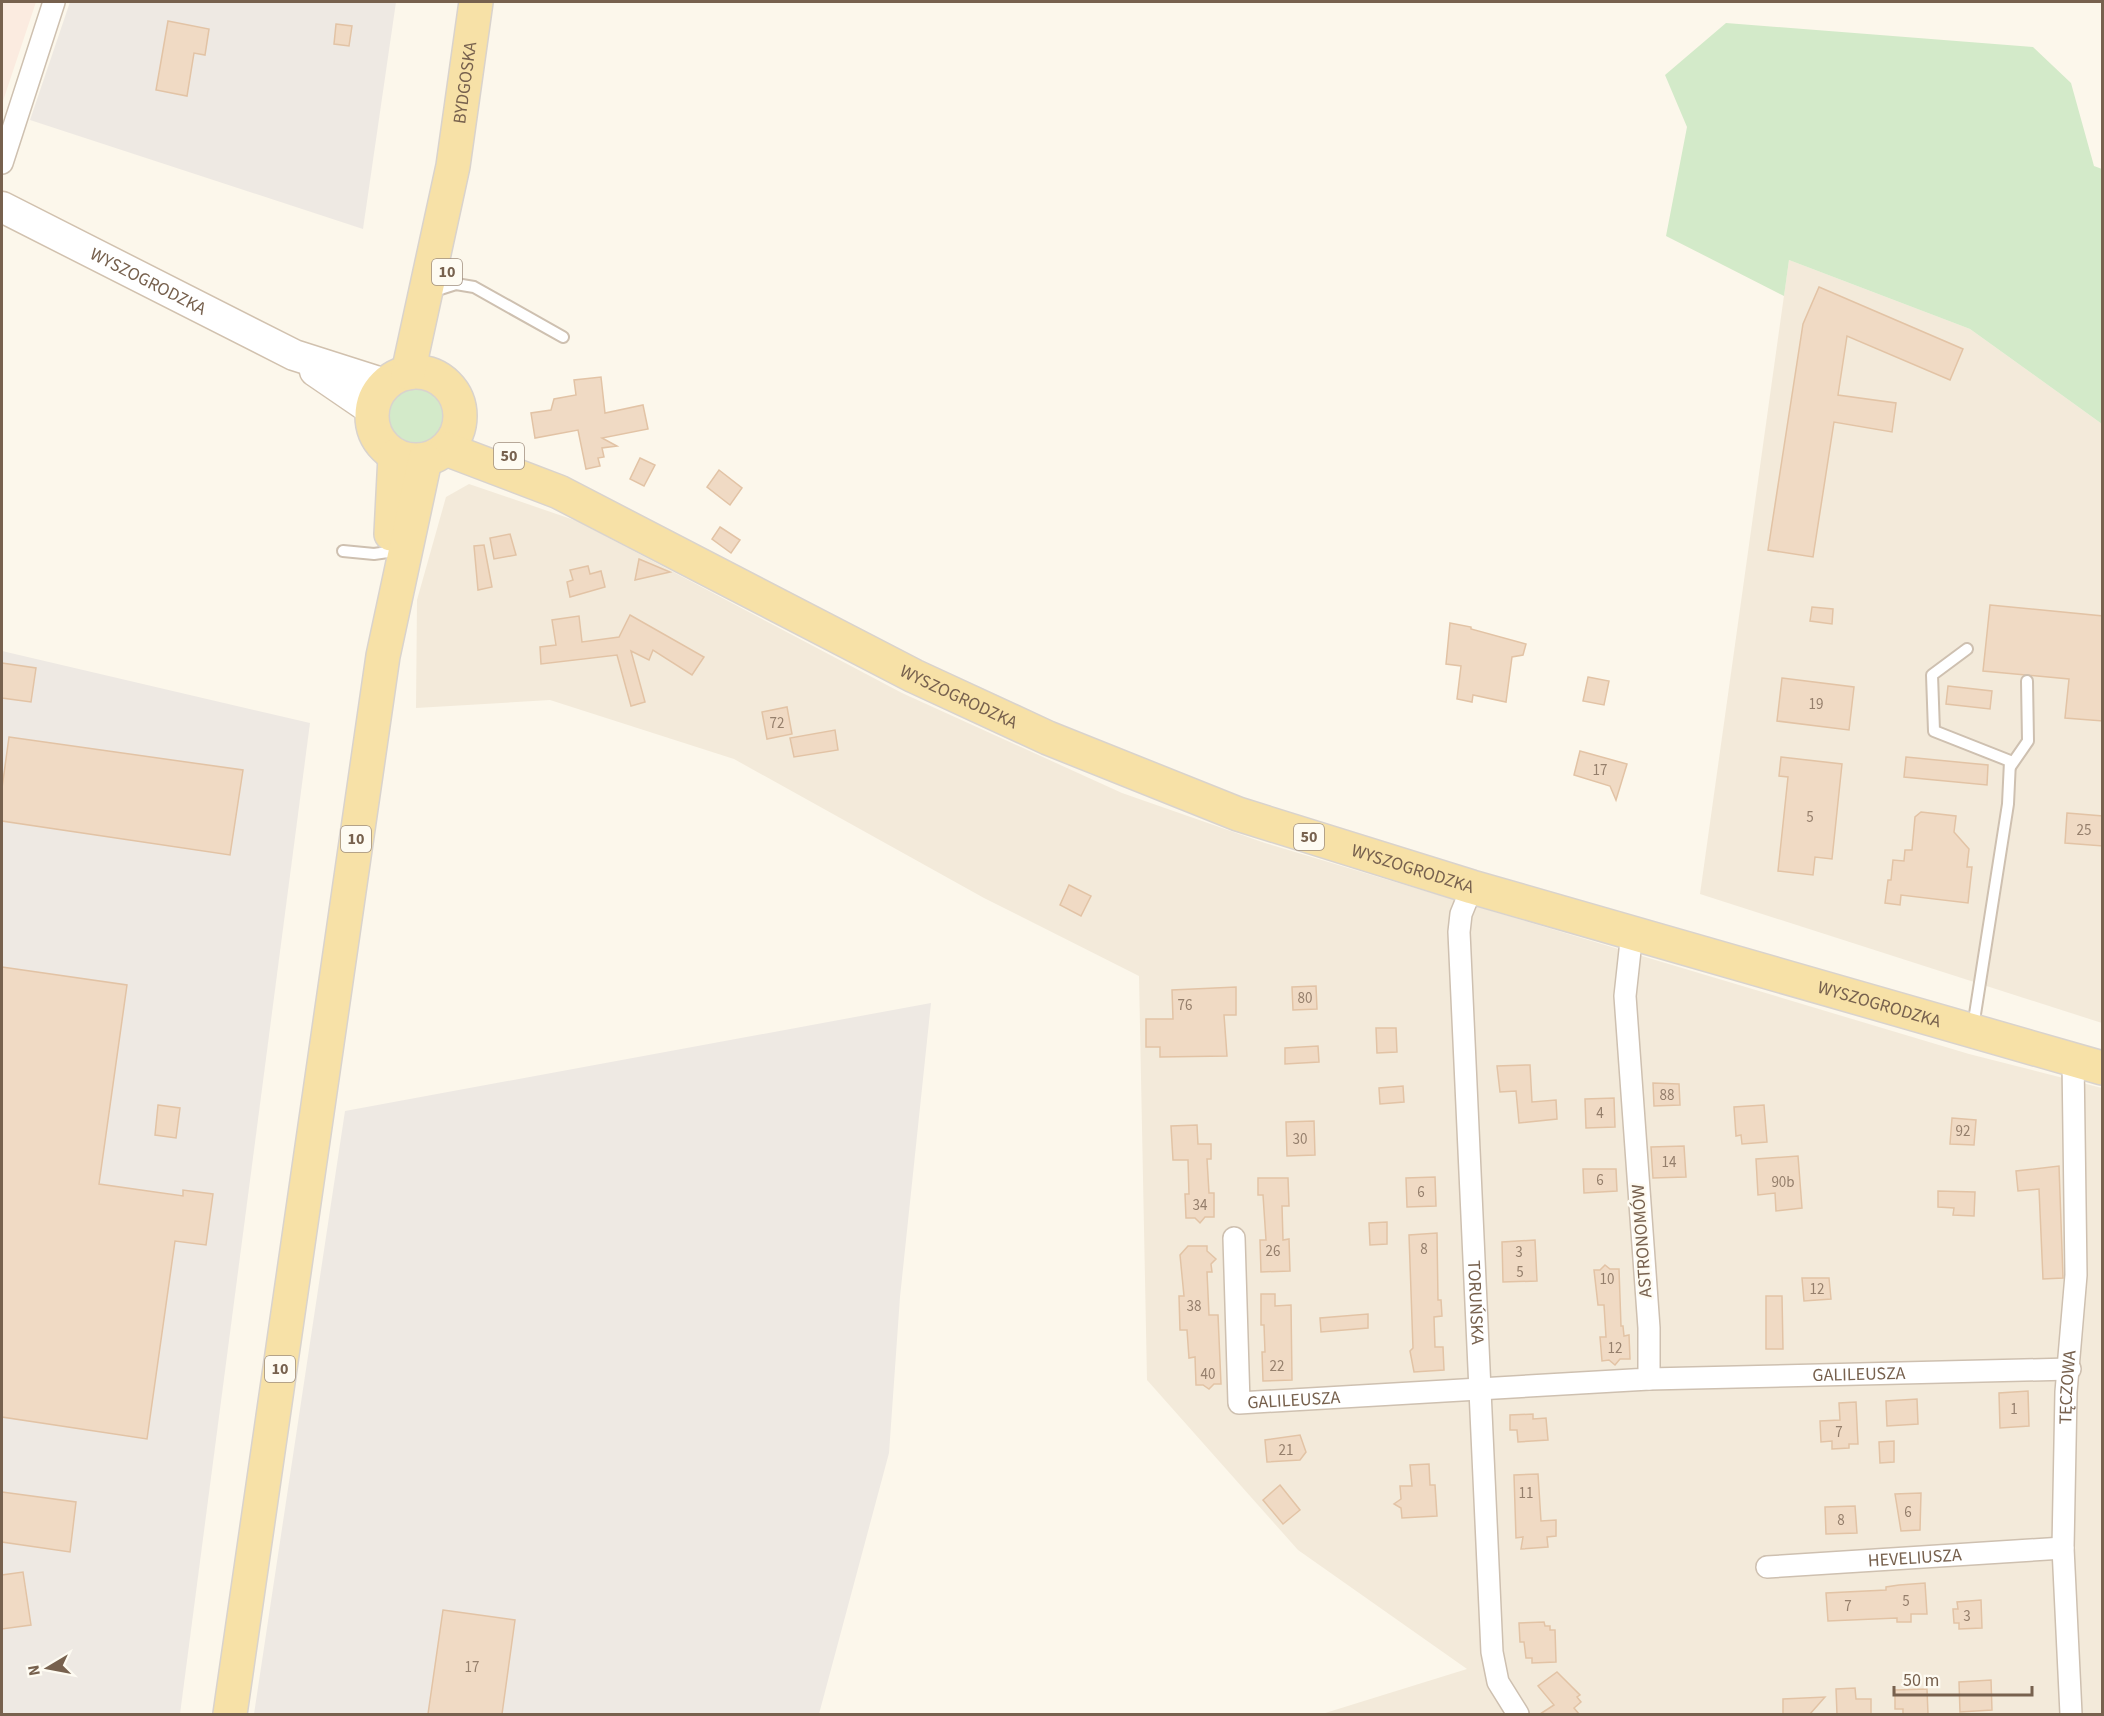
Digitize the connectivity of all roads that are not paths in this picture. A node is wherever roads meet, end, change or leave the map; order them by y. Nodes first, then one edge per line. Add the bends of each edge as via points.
1 (54, 2) edge
2 (476, 2) edge
3 (2, 163) edge
4 (2, 207) edge
5 (435, 290) junction
6 (562, 337) dead end
7 (401, 386) junction
8 (460, 419) junction
9 (422, 455) junction
10 (559, 492) junction
11 (398, 550) junction
12 (343, 551) dead end
13 (1967, 650) dead end
14 (2027, 681) dead end
15 (2010, 767) junction
16 (1472, 886) junction
17 (1632, 932) junction
18 (1972, 1030) junction
19 (2088, 1064) edge
20 (1234, 1238) dead end
21 (2070, 1369) junction
22 (1649, 1379) junction
23 (1478, 1388) junction
24 (2063, 1548) junction
25 (1767, 1567) dead end
26 (230, 1714) edge
27 (1518, 1714) edge
28 (2071, 1714) edge

1 - 3 street
2 - 5 main road, BYDGOSKA / 10
4 - 7 main road, WYSZOGRODZKA via 294,355
5 - 6 lane via 456,284 474,287
5 - 7 main road, BYDGOSKA / 10
7 - 8 main road via 453,393
7 - 9 main road, 10 via 372,423 377,438
8 - 9 main road, 10 via 457,433
8 - 10 main road, WYSZOGRODZKA / 50
9 - 10 main road, WYSZOGRODZKA / 50
9 - 11 main road, 10
10 - 16 main road, WYSZOGRODZKA / 50 via 914,676 1048,738 1238,814
11 - 12 lane via 374,554
11 - 26 main road, 10
13 - 15 lane via 1932,675 1934,731 2010,761
14 - 15 lane via 2028,741
15 - 18 lane via 2008,804
16 - 17 main road, WYSZOGRODZKA / 50
16 - 23 street, TORUŃSKA via 1459,932
17 - 18 main road, WYSZOGRODZKA / 50
17 - 22 street, ASTRONOMÓW via 1625,996 1649,1328
18 - 19 main road, WYSZOGRODZKA / 50
19 - 21 street, TĘCZOWA
20 - 23 street, GALILEUSZA via 1239,1403
21 - 22 street, GALILEUSZA
21 - 24 street, TĘCZOWA via 2066,1392
22 - 23 street
23 - 27 street, TORUŃSKA via 1492,1652 1498,1682
24 - 25 street, HEVELIUSZA
24 - 28 street, TĘCZOWA

